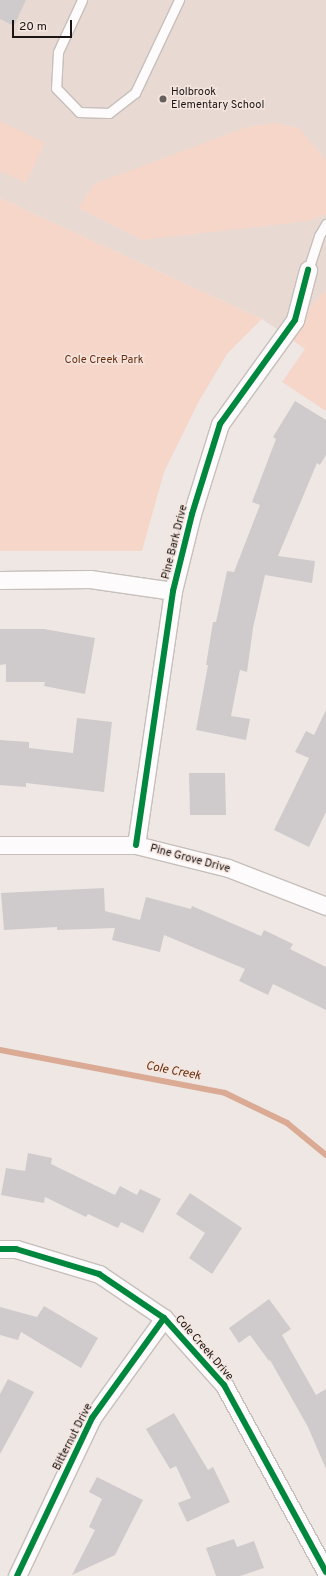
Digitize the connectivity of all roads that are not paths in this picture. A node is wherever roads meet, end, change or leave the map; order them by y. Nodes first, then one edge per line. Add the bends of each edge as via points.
1 (82, 0) edge
2 (179, 0) edge
3 (326, 224) edge
4 (308, 270) joint
5 (0, 580) edge
6 (173, 591) junction
7 (0, 845) edge
8 (136, 845) junction
9 (326, 906) edge
10 (0, 1249) edge
11 (164, 1318) junction
12 (326, 1572) edge
13 (17, 1576) edge

1 - 2 lane via 58,52 56,88 79,112 109,113 135,93
3 - 4 lane via 319,236
4 - 6 street, Pine Bark Drive via 295,320 220,424 192,514
5 - 6 street via 90,579
6 - 8 street, Pine Bark Drive
7 - 8 street, Pine Grove Drive
8 - 9 street, Pine Grove Drive via 228,868
10 - 11 street, Cole Creek Drive via 16,1249 99,1274
11 - 12 street, Cole Creek Drive via 224,1385
11 - 13 street, Bitternut Drive via 92,1418

